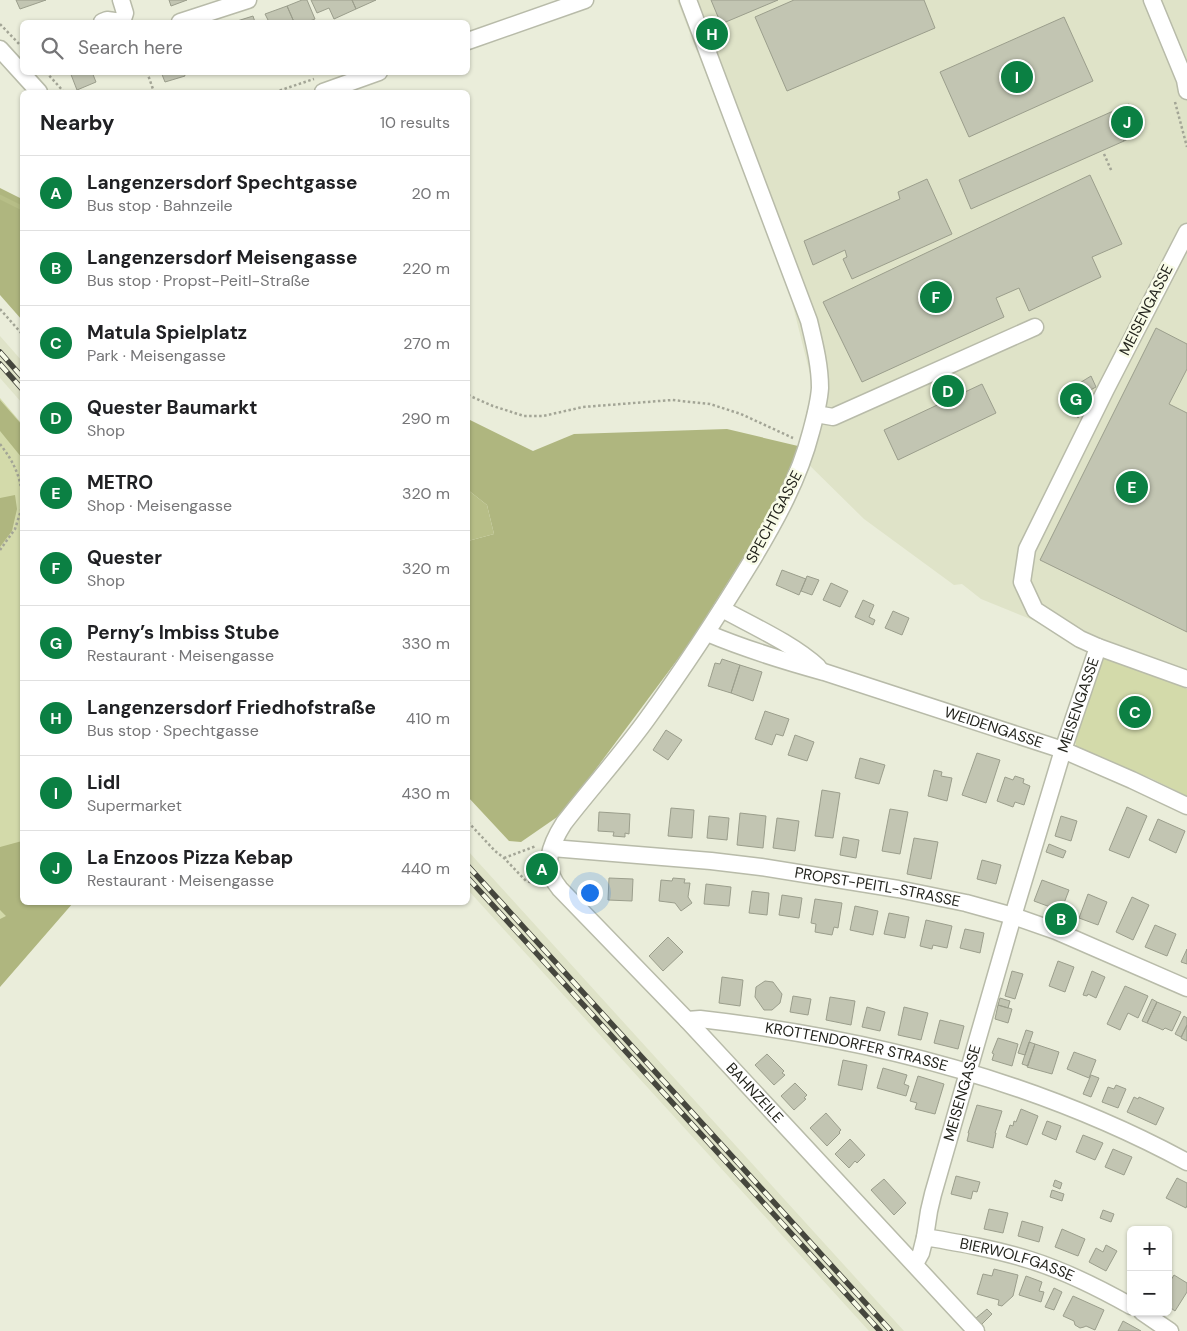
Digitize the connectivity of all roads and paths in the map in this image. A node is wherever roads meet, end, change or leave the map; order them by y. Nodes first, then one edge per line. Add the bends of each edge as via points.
1 (121, 0) edge
2 (248, 0) edge
3 (585, 0) edge
4 (688, 0) edge
5 (1152, 0) edge
6 (123, 20) edge
7 (186, 20) edge
8 (0, 24) edge
9 (470, 40) edge
10 (20, 45) edge
11 (11, 55) edge
12 (20, 67) edge
13 (26, 75) edge
14 (49, 75) edge
15 (148, 75) edge
16 (365, 75) edge
17 (320, 85) edge
18 (37, 90) edge
19 (62, 90) edge
20 (153, 90) edge
21 (288, 90) edge
22 (1187, 91) edge
23 (1104, 154) dead end
24 (1112, 172) dead end
25 (1187, 232) edge
26 (0, 309) edge
27 (1035, 328) dead end
28 (20, 332) edge
29 (470, 396) edge
30 (816, 414) junction
31 (0, 444) edge
32 (808, 445) junction
33 (20, 482) edge
34 (20, 513) edge
35 (0, 550) edge
36 (722, 609) junction
37 (707, 633) junction
38 (1098, 647) junction
39 (824, 672) junction
40 (1187, 679) edge
41 (1063, 750) junction
42 (1187, 806) edge
43 (470, 824) edge
44 (546, 845) junction
45 (504, 858) junction
46 (551, 876) junction
47 (1013, 916) junction
48 (1187, 988) edge
49 (687, 1020) junction
50 (968, 1072) junction
51 (1187, 1162) edge
52 (925, 1237) junction
53 (915, 1264) junction
54 (1127, 1304) edge
55 (1148, 1316) edge
56 (976, 1331) edge
57 (1170, 1331) edge

1 - 6 street via 125,13
2 - 7 street
3 - 9 street
4 - 30 street, SPECHTGASSE via 809,320 820,388
5 - 22 street
8 - 10 path
11 - 12 street
13 - 18 street
14 - 19 path
15 - 20 path
16 - 17 street
17 - 21 path
23 - 24 path
25 - 38 street, MEISENGASSE via 1027,549 1022,582 1035,610
26 - 28 path
27 - 30 street via 833,417
29 - 32 path via 524,416 542,416 583,406 672,400 710,404 741,414
30 - 32 street, SPECHTGASSE
31 - 33 path via 10,457
32 - 36 street, SPECHTGASSE via 789,494
34 - 35 path via 15,529
36 - 37 street, SPECHTGASSE
36 - 39 street, WEIDENGASSE via 809,659
37 - 39 street, WEIDENGASSE
37 - 44 street, SPECHTGASSE via 647,720
38 - 40 street
38 - 41 street, MEISENGASSE
39 - 41 street, WEIDENGASSE
41 - 42 street, WEIDENGASSE
41 - 47 street, MEISENGASSE
43 - 45 path
44 - 45 path
44 - 46 street
44 - 47 street, PROPST-PEITL-STRASSE via 780,870 898,890
45 - 46 path via 526,881
46 - 49 street, BAHNZEILE
47 - 48 street, PROPST-PEITL-STRASSE via 1064,934
47 - 50 street, MEISENGASSE
49 - 50 street, KROTTENDORFER STRASSE via 744,1024 844,1041
49 - 53 street, BAHNZEILE
50 - 51 street, KROTTENDORFER STRASSE via 1100,1120
50 - 52 street, MEISENGASSE via 930,1203
52 - 53 street
52 - 54 street, BIERWOLFGASSE via 981,1246 1031,1260 1073,1276
53 - 56 street, BAHNZEILE
55 - 57 street

